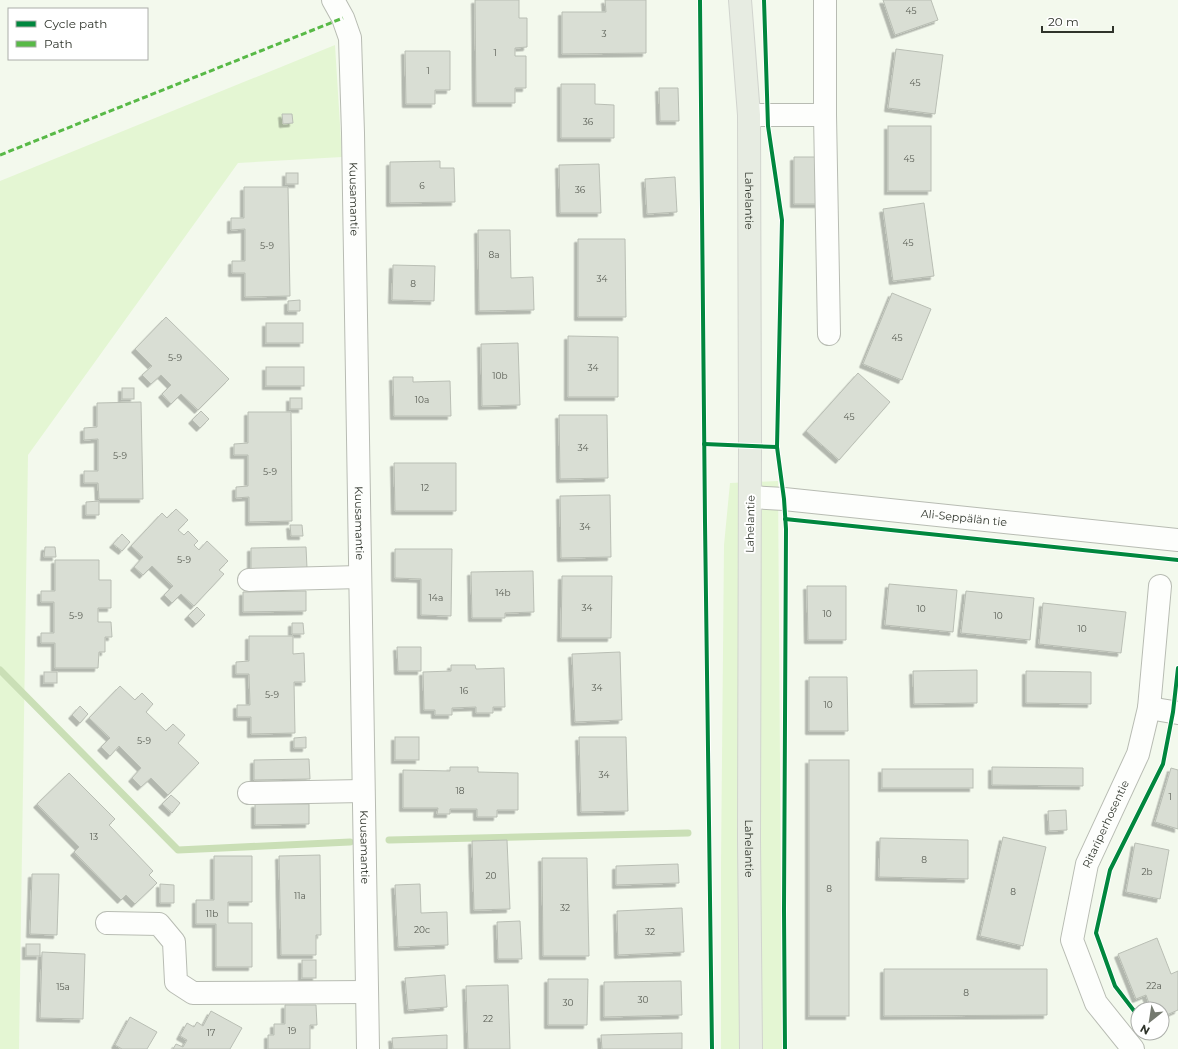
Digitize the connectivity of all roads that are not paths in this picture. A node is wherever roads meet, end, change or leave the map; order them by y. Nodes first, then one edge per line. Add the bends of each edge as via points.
1 (333, 0) edge
2 (740, 0) edge
3 (824, 0) edge
4 (748, 115) junction
5 (825, 115) junction
6 (829, 334) dead end
7 (750, 497) junction
8 (1178, 540) edge
9 (360, 577) junction
10 (249, 580) dead end
11 (1160, 586) dead end
12 (1149, 708) junction
13 (1178, 713) edge
14 (363, 791) junction
15 (249, 793) dead end
16 (107, 923) dead end
17 (367, 992) junction
18 (368, 1049) edge
19 (751, 1049) edge
20 (1133, 1049) edge

1 - 9 street, Kuusamantie via 350,38
2 - 4 main road, Lahelantie
3 - 5 street
4 - 5 street
4 - 7 main road, Lahelantie
5 - 6 street
7 - 8 street, Ali-Seppälän tie
7 - 19 main road, Lahelantie
9 - 10 street
9 - 14 street, Kuusamantie
11 - 12 street, Ritariperhosentie
12 - 13 street
12 - 20 street, Ritariperhosentie via 1138,754 1087,864 1072,940 1096,1003
14 - 15 street
14 - 17 street, Kuusamantie
16 - 17 street via 159,924 174,942 176,982 193,993
17 - 18 street, Kuusamantie

